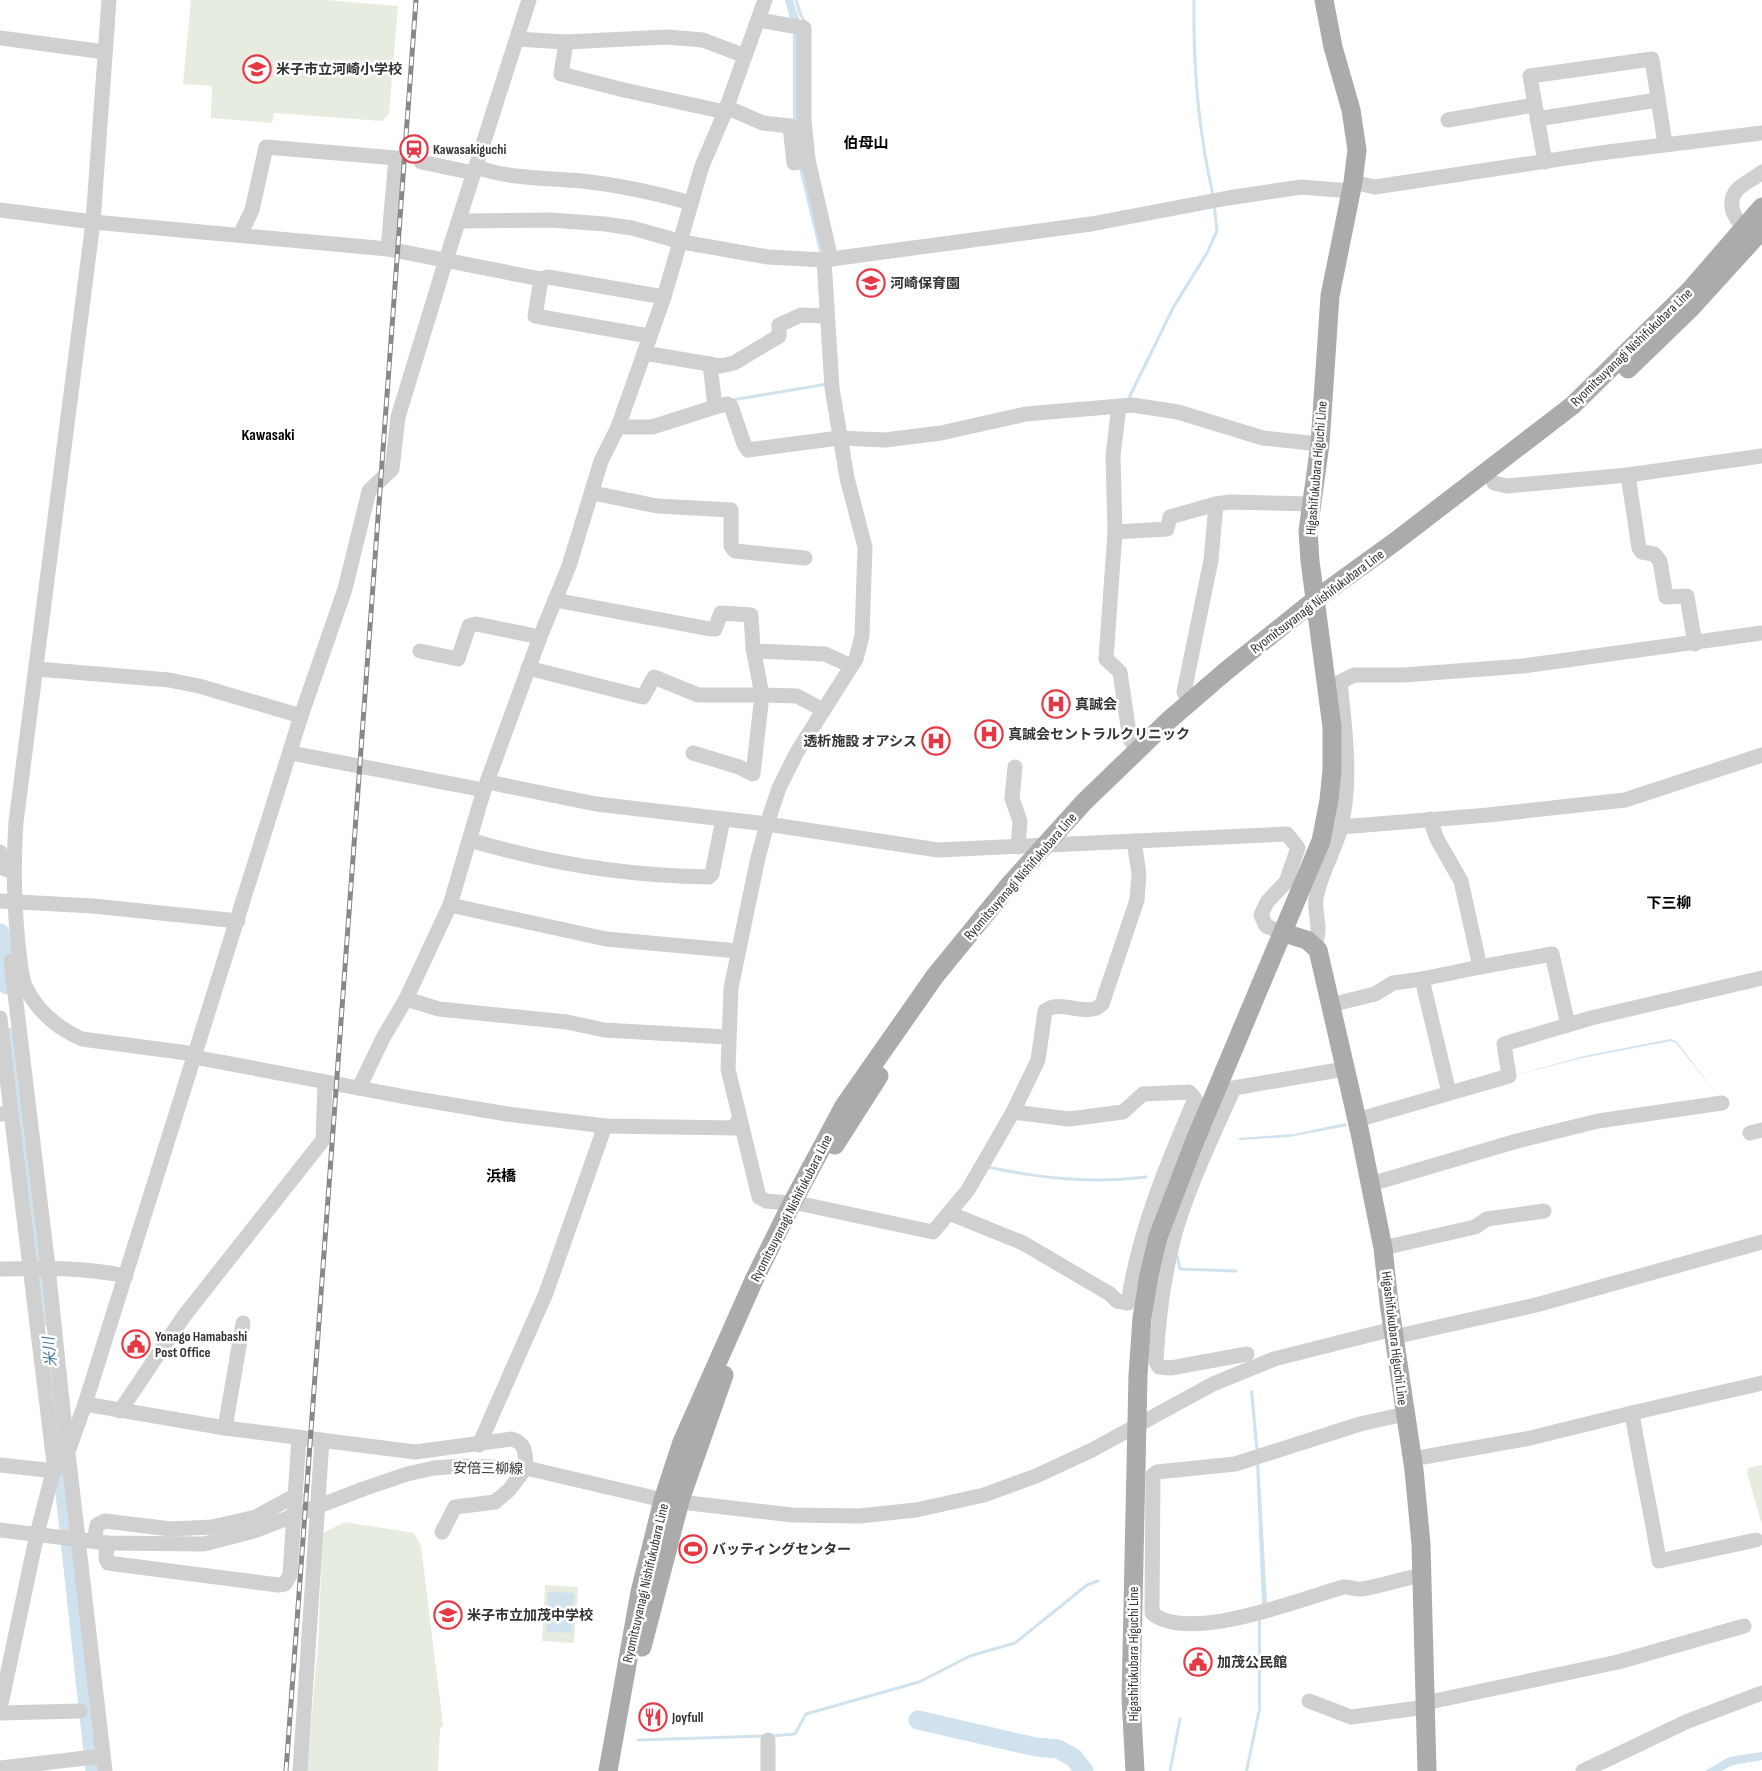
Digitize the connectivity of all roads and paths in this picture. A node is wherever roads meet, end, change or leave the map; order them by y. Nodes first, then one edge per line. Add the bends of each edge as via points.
1 (109, 0) edge
2 (529, 0) edge
3 (765, 0) edge
4 (1324, 0) edge
5 (758, 20) junction
6 (0, 38) edge
7 (517, 39) junction
8 (566, 42) junction
9 (106, 52) junction
10 (745, 56) junction
11 (1657, 100) junction
12 (726, 110) junction
13 (1536, 112) junction
14 (1448, 120) dead end
15 (1762, 132) edge
16 (1665, 144) junction
17 (803, 161) junction
18 (421, 162) dead end
19 (1545, 162) junction
20 (475, 170) junction
21 (1762, 172) edge
22 (1352, 186) junction
23 (691, 203) junction
24 (1762, 207) edge
25 (0, 210) edge
26 (459, 221) junction
27 (92, 222) junction
28 (1755, 231) edge
29 (240, 235) junction
30 (682, 242) junction
31 (388, 249) junction
32 (446, 260) junction
33 (827, 260) junction
34 (541, 279) junction
35 (664, 298) junction
36 (827, 316) junction
37 (649, 336) junction
38 (644, 353) junction
39 (710, 364) junction
40 (1119, 406) junction
41 (715, 407) junction
42 (618, 427) junction
43 (840, 438) junction
44 (1320, 444) junction
45 (1762, 456) edge
46 (1628, 475) junction
47 (1494, 483) junction
48 (592, 493) junction
49 (1216, 504) junction
50 (1311, 504) junction
51 (1115, 532) junction
52 (805, 558) dead end
53 (555, 600) junction
54 (1317, 606) junction
55 (1762, 633) edge
56 (540, 637) junction
57 (1695, 644) junction
58 (420, 651) dead end
59 (755, 651) junction
60 (851, 666) junction
61 (528, 668) junction
62 (37, 670) junction
63 (762, 695) junction
64 (1190, 701) junction
65 (823, 710) junction
66 (301, 716) junction
67 (1138, 749) junction
68 (291, 753) junction
69 (693, 753) dead end
70 (1762, 755) edge
71 (1015, 767) dead end
72 (486, 786) junction
73 (1430, 818) junction
74 (723, 820) junction
75 (766, 824) junction
76 (1341, 827) junction
77 (470, 840) junction
78 (1134, 841) junction
79 (1052, 846) junction
80 (1018, 847) junction
81 (0, 852) edge
82 (13, 872) junction
83 (5, 901) edge
84 (450, 905) junction
85 (238, 921) junction
86 (1284, 933) junction
87 (1314, 944) junction
88 (738, 951) junction
89 (1480, 967) junction
90 (1762, 978) edge
91 (1422, 979) junction
92 (406, 999) junction
93 (1330, 1006) junction
94 (0, 1018) edge
95 (1568, 1025) junction
96 (727, 1038) junction
97 (194, 1056) junction
98 (1344, 1070) junction
99 (325, 1082) junction
100 (359, 1088) junction
101 (1448, 1093) junction
102 (1722, 1103) dead end
103 (1013, 1112) junction
104 (6, 1113) edge
105 (1357, 1120) junction
106 (740, 1122) junction
107 (606, 1126) junction
108 (1371, 1184) junction
109 (796, 1204) junction
110 (1168, 1208) junction
111 (1544, 1211) dead end
112 (949, 1213) junction
113 (1762, 1242) edge
114 (1383, 1248) junction
115 (39, 1267) junction
116 (0, 1269) edge
117 (126, 1276) junction
118 (243, 1322) dead end
119 (1393, 1333) junction
120 (1247, 1354) dead end
121 (1762, 1384) edge
122 (85, 1404) junction
123 (120, 1411) junction
124 (1632, 1413) junction
125 (1405, 1414) junction
126 (1137, 1426) junction
127 (225, 1428) junction
128 (299, 1438) junction
129 (322, 1440) junction
130 (479, 1445) junction
131 (68, 1451) junction
132 (1412, 1459) junction
133 (0, 1465) edge
134 (526, 1468) junction
135 (56, 1469) junction
136 (296, 1495) junction
137 (671, 1501) junction
138 (0, 1530) edge
139 (442, 1532) dead end
140 (37, 1534) junction
141 (89, 1540) junction
142 (1756, 1540) dead end
143 (1421, 1575) junction
144 (1143, 1579) junction
145 (1744, 1626) dead end
146 (1762, 1693) edge
147 (1309, 1701) dead end
148 (1425, 1705) junction
149 (0, 1709) edge
150 (80, 1711) dead end
151 (0, 1713) edge
152 (768, 1740) dead end
153 (99, 1760) edge
154 (0, 1768) edge
155 (300, 1771) edge
156 (608, 1771) edge
157 (621, 1771) edge
158 (768, 1771) edge
159 (1135, 1771) edge
160 (1427, 1771) edge
161 (1583, 1771) edge

1 - 9 street
2 - 7 street
3 - 5 street
4 - 22 main road, Higashifukubara Higuchi Line via 1356,133
5 - 10 street
5 - 17 street via 804,28
6 - 9 street
7 - 8 street
7 - 20 street
8 - 10 street via 667,37 702,40
8 - 12 street via 560,74
9 - 27 street
10 - 12 street
11 - 13 street
11 - 13 street via 1652,59 1530,76
11 - 16 street
12 - 17 street via 763,123 790,126 794,164
12 - 23 street via 702,166
13 - 14 street
13 - 19 street
15 - 16 street
16 - 19 street
17 - 33 street
18 - 20 street
19 - 22 street via 1375,187
20 - 23 street via 585,181
20 - 26 street
21 - 28 street via 1738,189 1731,200 1736,218
22 - 33 street via 1301,187 1091,224
22 - 44 main road, Higashifukubara Higuchi Line via 1330,296
23 - 30 street
24 - 28 main road, Ryomitsuyanagi Nishifukubara Line
25 - 27 street
26 - 30 street via 550,220 605,224
26 - 32 street
27 - 29 street
27 - 62 street
28 - 47 main road, Ryomitsuyanagi Nishifukubara Line via 1650,349
28 - 54 main road, Ryomitsuyanagi Nishifukubara Line via 1573,405
29 - 31 street
29 - 31 street via 252,210 266,147 396,158
30 - 33 street via 768,258
30 - 35 street
31 - 32 street
32 - 34 street
32 - 66 street via 398,418 392,469 369,492 345,590
33 - 36 street
34 - 35 street
34 - 37 street via 535,316
35 - 37 street
36 - 39 street via 801,315 779,325 779,336 734,363
36 - 43 street via 832,388
37 - 38 street
38 - 39 street
38 - 42 street
39 - 41 street
40 - 43 street via 1026,414 941,434 884,440
40 - 44 street via 1178,412 1263,438
40 - 51 street via 1113,456
41 - 42 street via 652,427
41 - 43 street via 731,406 748,450
42 - 48 street via 601,461
43 - 60 street via 865,547 862,636
44 - 50 main road, Higashifukubara Higuchi Line
45 - 46 street
46 - 47 street via 1507,486
46 - 57 street via 1639,548 1642,552 1654,554 1660,561 1666,597 1687,596
47 - 54 main road, Ryomitsuyanagi Nishifukubara Line
48 - 52 street via 657,506 731,510 731,546 735,551
48 - 53 street
49 - 50 street
49 - 51 street via 1170,517 1167,529
49 - 64 street via 1211,560 1184,692
50 - 54 main road, Higashifukubara Higuchi Line via 1308,531
51 - 67 street via 1109,661 1120,672 1130,740
53 - 56 street
53 - 59 street via 710,629 715,629 720,613 752,615
54 - 64 main road, Ryomitsuyanagi Nishifukubara Line
54 - 79 main road, Ryomitsuyanagi Nishifukubara Line
54 - 86 main road, Higashifukubara Higuchi Line via 1332,727 1329,800 1321,841
55 - 57 street
56 - 58 street via 476,624 465,632 458,659
56 - 61 street
57 - 76 street via 1523,666 1404,675 1354,675 1340,682 1347,753
59 - 60 street via 825,654
59 - 63 street
60 - 65 street
61 - 63 street via 643,697 654,677 698,695
61 - 72 street
62 - 66 street via 169,680
62 - 82 street via 16,822
63 - 65 street via 797,696
63 - 69 street via 752,774
64 - 67 main road, Ryomitsuyanagi Nishifukubara Line
65 - 75 street via 797,752
66 - 68 street
67 - 79 main road, Ryomitsuyanagi Nishifukubara Line via 1084,802
68 - 72 street
68 - 85 street
70 - 73 street via 1625,800
71 - 80 street via 1012,799 1020,821
72 - 74 street
72 - 77 street
73 - 76 street
73 - 89 street via 1437,839 1461,881
74 - 75 street
74 - 77 street via 709,877 609,870 516,854
75 - 80 street via 938,850
75 - 88 street
76 - 87 street via 1316,900 1318,938
77 - 84 street
78 - 79 street
78 - 86 street via 1287,834 1298,848 1286,882 1267,902 1261,915 1266,926
78 - 103 street via 1139,874 1137,900 1102,1004 1093,1009 1054,1007 1045,1012 1038,1060
79 - 80 street
79 - 109 main road, Ryomitsuyanagi Nishifukubara Line via 1010,884 935,976 844,1106
81 - 82 street via 4,869
82 - 83 street
83 - 85 street via 93,906
83 - 97 street via 24,984 50,1020 82,1039
83 - 115 street via 35,1167
84 - 88 street via 606,939
84 - 92 street
85 - 97 street
86 - 87 main road
86 - 110 main road, Higashifukubara Higuchi Line
87 - 93 main road, Higashifukubara Higuchi Line
88 - 96 street
89 - 91 street
89 - 95 street via 1552,954
90 - 95 street
91 - 93 street via 1393,984 1375,994
91 - 101 street
92 - 96 street via 439,1009 567,1022 604,1030
92 - 100 street
93 - 98 main road, Higashifukubara Higuchi Line
94 - 104 street
95 - 101 street via 1504,1044 1509,1076
96 - 106 street via 728,1069
97 - 99 street
97 - 117 street
98 - 105 main road, Higashifukubara Higuchi Line
98 - 110 street via 1234,1088
99 - 100 street
99 - 123 street via 323,1140 184,1316
100 - 107 street via 507,1114
101 - 105 street
102 - 108 street via 1598,1121
103 - 110 street via 1069,1119 1124,1112 1143,1094 1188,1092 1195,1099
103 - 112 street via 968,1190
104 - 115 street
105 - 108 main road, Higashifukubara Higuchi Line
106 - 107 street via 737,1122 737,1128
106 - 109 street via 759,1197 766,1201
107 - 130 street via 546,1293
108 - 114 main road, Higashifukubara Higuchi Line
109 - 112 street via 933,1232
109 - 137 main road, Ryomitsuyanagi Nishifukubara Line via 754,1280 682,1442
110 - 112 street via 1133,1270 1128,1303 1117,1301 1024,1242
110 - 120 street via 1174,1239 1162,1295 1156,1362 1165,1369
110 - 126 main road, Higashifukubara Higuchi Line via 1154,1256 1142,1318
111 - 114 street via 1486,1219 1475,1226
113 - 119 street, 安倍三柳線 via 1536,1306
114 - 119 main road, Higashifukubara Higuchi Line
115 - 116 street
115 - 117 street
115 - 131 street
115 - 135 street
117 - 122 street
118 - 127 street
119 - 125 main road, Higashifukubara Higuchi Line
119 - 126 street, 安倍三柳線 via 1370,1333 1274,1359 1214,1384
121 - 124 street
122 - 123 street
122 - 131 street
123 - 127 street
124 - 132 street via 1526,1439
124 - 142 street via 1659,1562
125 - 132 main road, Higashifukubara Higuchi Line
125 - 144 street via 1360,1424 1235,1464 1157,1472 1153,1475
126 - 137 street, 安倍三柳線 via 1064,1464 1012,1486 916,1510 831,1517
126 - 144 main road, Higashifukubara Higuchi Line
127 - 128 street
128 - 129 street
128 - 136 street
129 - 130 street via 415,1452
129 - 155 street
130 - 134 street via 512,1439 520,1441 524,1447
131 - 135 street
131 - 141 street
132 - 143 main road, Higashifukubara Higuchi Line
133 - 135 street
134 - 137 street, 安倍三柳線
134 - 139 street via 495,1502 455,1507
134 - 141 street, 安倍三柳線 via 434,1468 204,1544
135 - 140 street
136 - 141 street via 256,1518 212,1527 171,1529 105,1521 97,1525
136 - 141 street via 290,1574 287,1582 278,1586 108,1563
137 - 156 main road, Ryomitsuyanagi Nishifukubara Line via 640,1592
137 - 157 main road, Ryomitsuyanagi Nishifukubara Line via 631,1700
138 - 140 street
140 - 141 street
140 - 149 street
141 - 153 street
143 - 144 street via 1360,1589 1346,1586 1284,1608 1206,1623 1174,1622 1156,1616 1152,1613
143 - 148 main road, Higashifukubara Higuchi Line
144 - 159 main road, Higashifukubara Higuchi Line via 1131,1698
145 - 148 street via 1618,1662
146 - 161 street via 1679,1725
147 - 148 street via 1351,1717
148 - 160 main road, Higashifukubara Higuchi Line
150 - 151 street
152 - 158 street
153 - 154 street

